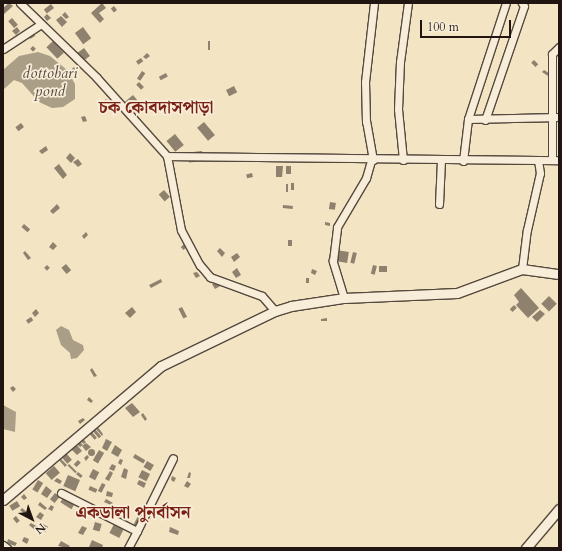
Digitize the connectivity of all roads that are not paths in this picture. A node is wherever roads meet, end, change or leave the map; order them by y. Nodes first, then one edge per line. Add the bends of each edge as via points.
1 (20, 3) edge
2 (374, 3) edge
3 (408, 3) edge
4 (506, 3) edge
5 (522, 3) edge
6 (42, 24) junction
7 (559, 47) edge
8 (3, 49) edge
9 (552, 54) junction
10 (559, 61) edge
11 (556, 101) edge
12 (556, 117) edge
13 (468, 119) junction
14 (485, 120) junction
15 (556, 135) edge
16 (167, 156) junction
17 (372, 160) junction
18 (403, 160) junction
19 (441, 160) junction
20 (538, 160) junction
21 (556, 160) edge
22 (463, 161) junction
23 (439, 204) dead end
24 (522, 268) junction
25 (559, 274) edge
26 (344, 298) junction
27 (275, 311) junction
28 (173, 458) dead end
29 (61, 494) dead end
30 (3, 500) edge
31 (559, 509) edge
32 (137, 531) junction
33 (3, 545) edge
34 (7, 548) edge
35 (128, 548) edge
36 (526, 548) edge

1 - 6 street
2 - 17 street via 365,82 366,122
3 - 18 street via 400,62 398,109
4 - 13 street
5 - 14 street via 524,6
6 - 8 street
6 - 16 street via 97,78
7 - 9 street
9 - 10 street
9 - 11 street
11 - 12 street
12 - 14 street
12 - 15 street
13 - 14 street
13 - 22 street
15 - 21 street
16 - 17 street
16 - 27 street via 181,230 200,265 210,277 262,296
17 - 18 street
17 - 26 street via 366,178 337,227 333,261
18 - 19 street
19 - 22 street
19 - 23 street
20 - 21 street
20 - 22 street
20 - 24 street via 540,173 527,230
24 - 25 street
24 - 26 street via 457,293
26 - 27 street
27 - 30 street via 161,366
28 - 32 street
29 - 32 street
31 - 36 street
32 - 35 street
33 - 34 street

